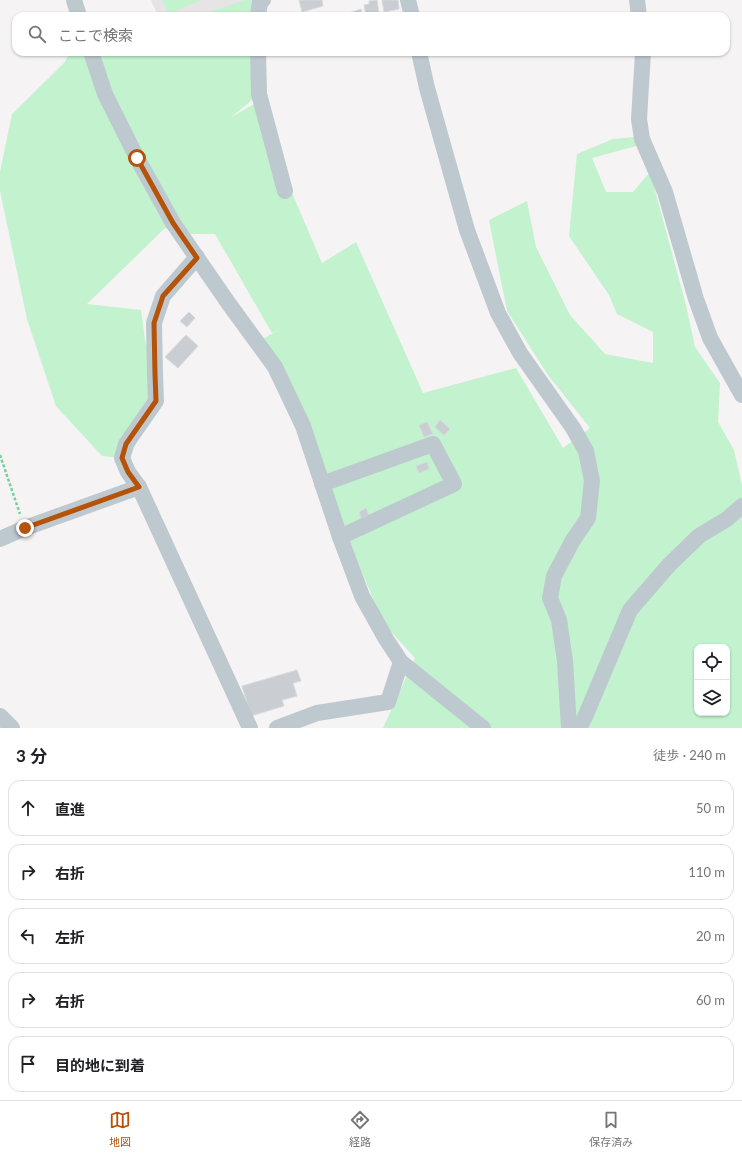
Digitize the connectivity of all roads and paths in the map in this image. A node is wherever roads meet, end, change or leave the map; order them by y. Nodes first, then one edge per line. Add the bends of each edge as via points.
1 (74, 0) edge
2 (263, 0) edge
3 (408, 0) edge
4 (637, 0) edge
5 (78, 12) edge
6 (259, 12) edge
7 (411, 12) edge
8 (638, 12) edge
9 (92, 56) edge
10 (258, 56) edge
11 (420, 56) edge
12 (643, 56) edge
13 (285, 191) dead end
14 (197, 258) junction
15 (742, 395) edge
16 (0, 455) edge
17 (322, 484) junction
18 (139, 487) junction
19 (742, 506) edge
20 (25, 528) junction
21 (340, 537) junction
22 (0, 539) edge
23 (401, 662) junction
24 (0, 716) edge
25 (12, 728) edge
26 (250, 728) edge
27 (277, 728) edge
28 (483, 728) edge
29 (569, 728) edge
30 (579, 728) edge

1 - 5 street
2 - 6 street via 260,2
3 - 7 street
4 - 8 street
9 - 14 street via 105,94 137,158 173,223
10 - 13 street via 259,94
11 - 29 street via 466,230 498,313 520,353 569,422 586,451 592,481 588,518 554,576 550,598 559,620 565,661
12 - 15 street via 638,119 642,138 665,192 710,338
14 - 17 street via 275,367 303,426
14 - 18 street via 163,296 154,323 156,401 126,444 122,458
16 - 20 path
17 - 21 street
17 - 21 street via 433,444 454,484
18 - 20 street
18 - 26 street
19 - 30 street via 727,519 699,536 669,565 630,610
20 - 22 street
21 - 23 street via 362,596
23 - 27 street via 388,702 317,713
23 - 28 street
24 - 25 street

